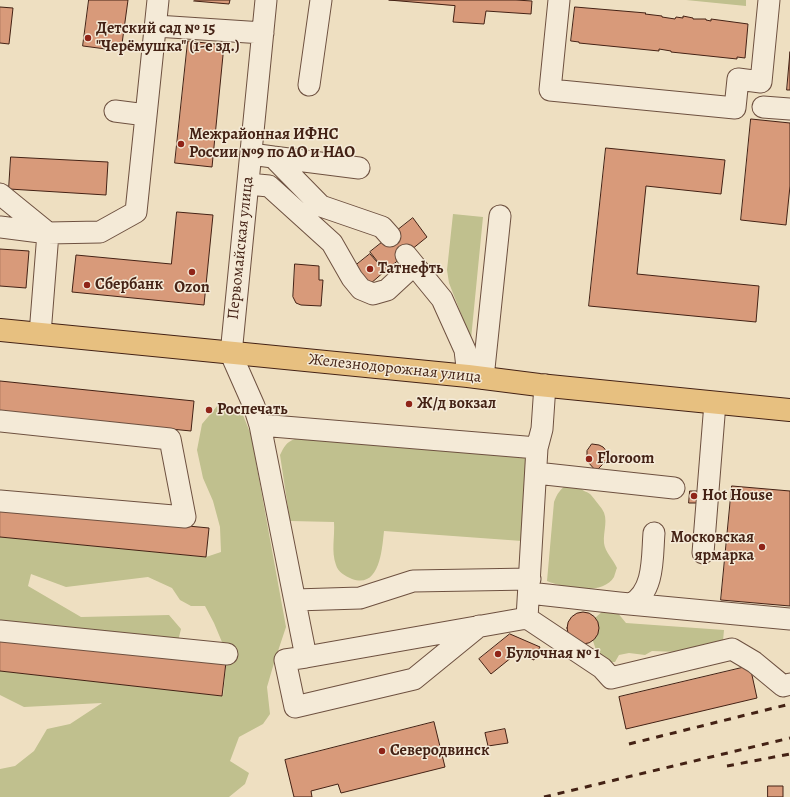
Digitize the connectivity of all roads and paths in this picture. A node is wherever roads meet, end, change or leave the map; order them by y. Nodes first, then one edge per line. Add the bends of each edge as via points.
1 (158, 0) edge
2 (266, 0) edge
3 (321, 0) edge
4 (559, 0) edge
5 (769, 0) edge
6 (156, 26) junction
7 (263, 33) junction
8 (309, 85) dead end
9 (763, 107) dead end
10 (790, 109) edge
11 (115, 111) dead end
12 (146, 115) junction
13 (251, 154) junction
14 (273, 156) junction
15 (359, 168) dead end
16 (248, 184) junction
17 (0, 194) edge
18 (500, 216) dead end
19 (0, 227) edge
20 (48, 233) junction
21 (390, 236) dead end
22 (0, 330) edge
23 (40, 334) junction
24 (231, 354) junction
25 (476, 377) junction
26 (545, 385) junction
27 (715, 403) junction
28 (790, 406) edge
29 (0, 421) edge
30 (260, 425) junction
31 (537, 448) junction
32 (536, 473) junction
33 (674, 488) dead end
34 (0, 501) edge
35 (654, 533) dead end
36 (703, 553) dead end
37 (530, 586) junction
38 (295, 600) junction
39 (631, 604) junction
40 (527, 618) junction
41 (790, 619) edge
42 (479, 626) junction
43 (0, 631) edge
44 (227, 654) dead end
45 (306, 657) junction
46 (790, 684) edge

1 - 6 street
2 - 7 street, Первомайская улица
3 - 8 street
4 - 5 street via 550,90 735,108 738,79 761,82
6 - 7 street
6 - 12 street
7 - 13 street, Первомайская улица
9 - 10 street
11 - 12 street
12 - 20 street via 136,212 100,232
13 - 14 street
13 - 16 street, Первомайская улица
14 - 15 street
14 - 21 street via 321,206 382,227
16 - 24 street, Первомайская улица
16 - 25 street via 269,186 332,242 361,289 373,294 387,290 410,260 442,299
17 - 20 street
18 - 25 street
19 - 20 street
20 - 23 street
22 - 23 main road, Железнодорожная улица
23 - 24 main road, Железнодорожная улица
24 - 25 main road, Железнодорожная улица
24 - 30 street
25 - 26 main road, Железнодорожная улица
26 - 27 main road, Железнодорожная улица
26 - 31 street via 542,429
27 - 28 main road, Железнодорожная улица
27 - 36 street
29 - 34 street via 170,439 185,517
30 - 31 street
30 - 38 street
31 - 32 street
32 - 33 street
32 - 37 street
35 - 39 street via 650,575 645,590 637,601
37 - 38 street via 413,581 360,598
37 - 39 street
37 - 40 street
38 - 45 street
39 - 41 street
40 - 42 street
40 - 46 street via 602,668 611,678 732,649 754,662 783,686
42 - 45 street
42 - 45 street via 414,679 295,707 286,660
43 - 44 street

